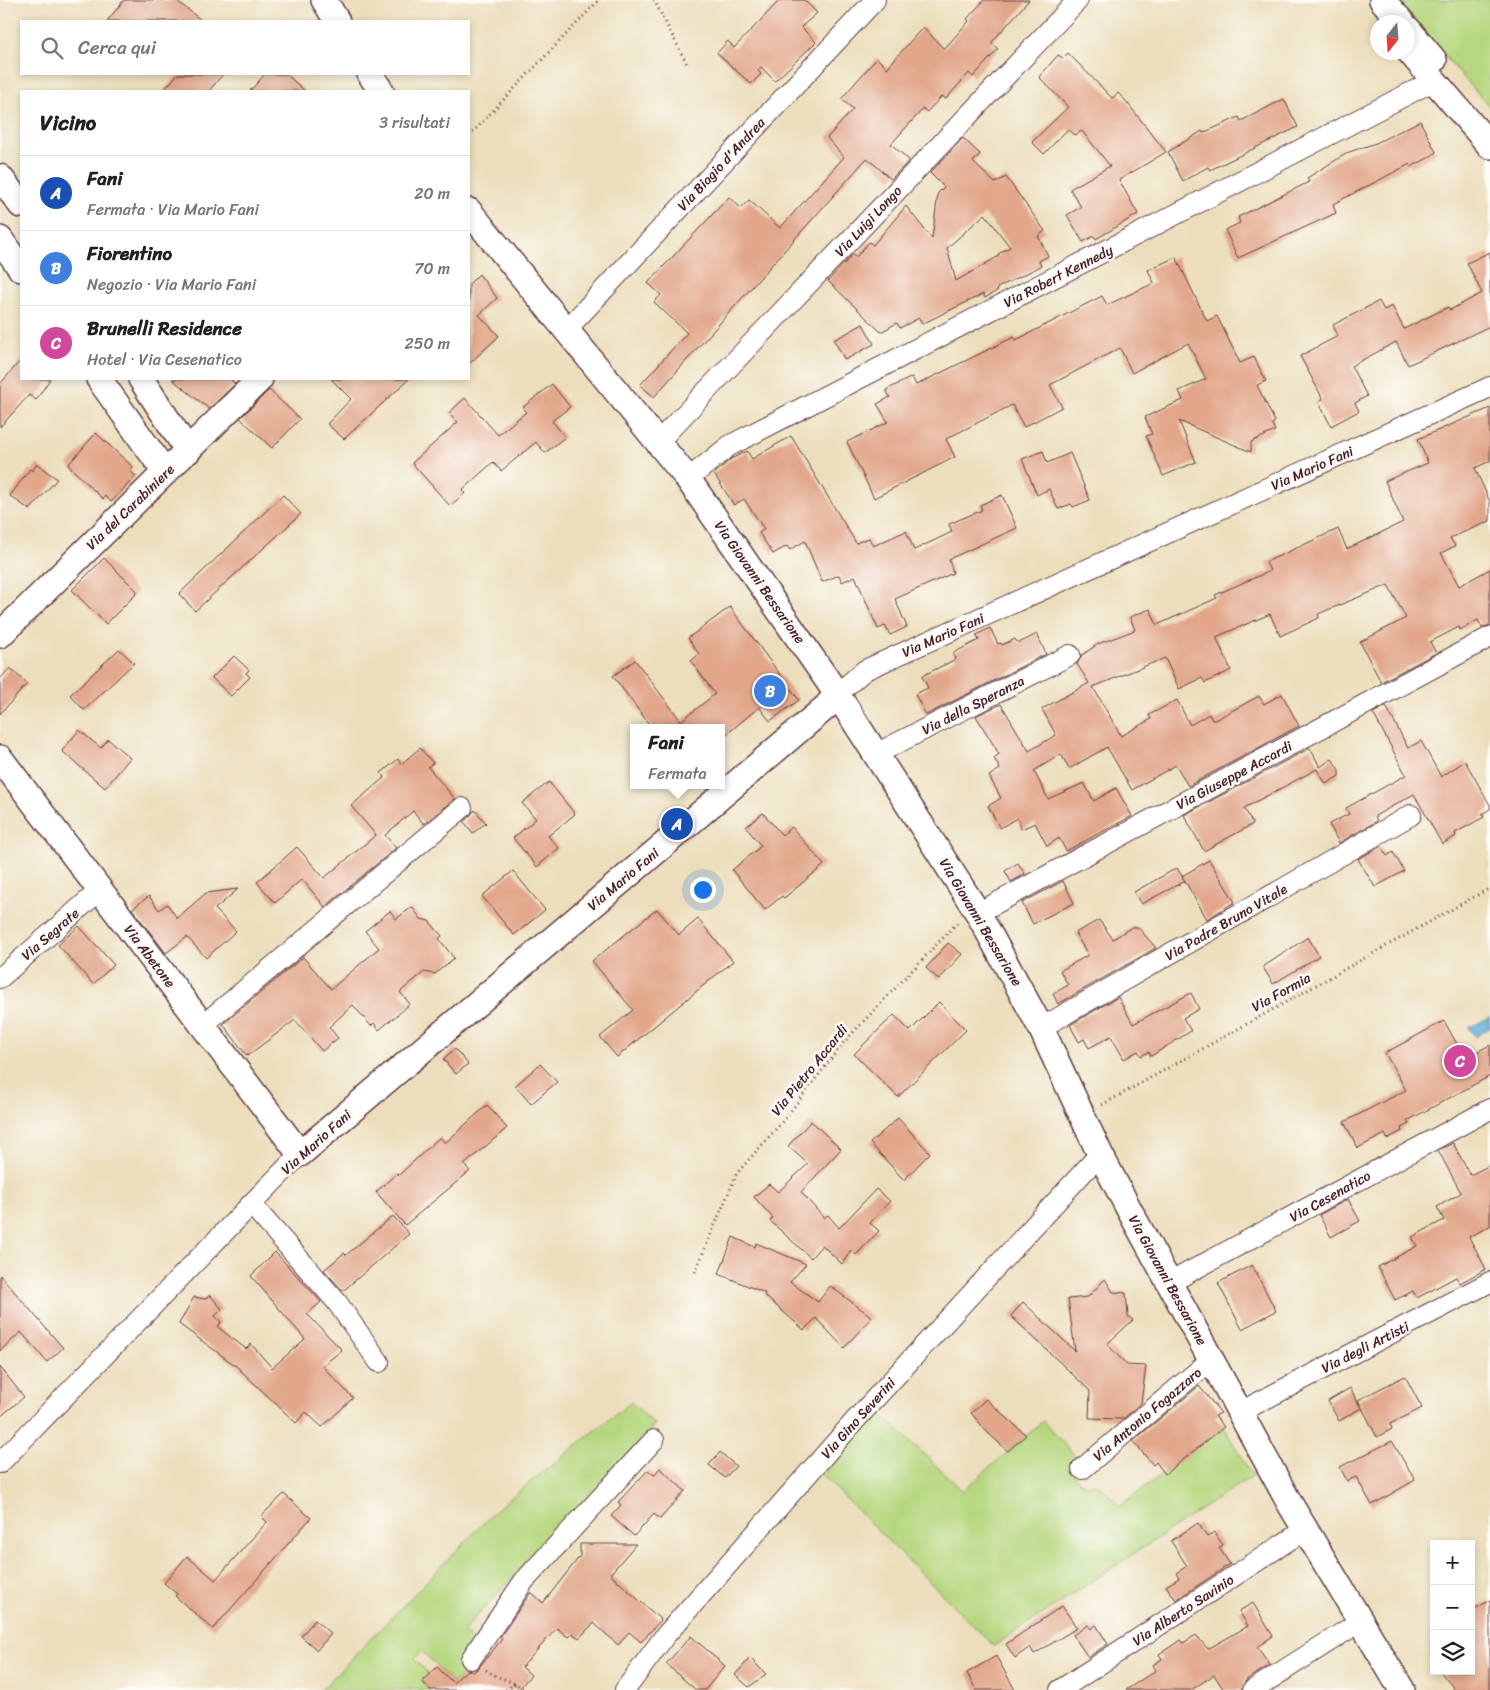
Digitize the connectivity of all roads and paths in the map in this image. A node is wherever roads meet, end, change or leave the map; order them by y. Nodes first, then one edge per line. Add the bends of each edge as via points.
1 (324, 0) edge
2 (599, 0) edge
3 (654, 0) edge
4 (875, 0) edge
5 (1078, 0) edge
6 (1365, 0) edge
7 (1382, 0) edge
8 (1378, 15) edge
9 (1396, 15) edge
10 (336, 20) edge
11 (1415, 37) edge
12 (1415, 59) edge
13 (688, 66) dead end
14 (371, 75) edge
15 (1433, 81) junction
16 (380, 90) edge
17 (1463, 115) junction
18 (470, 135) edge
19 (1490, 146) edge
20 (0, 177) edge
21 (20, 204) edge
22 (470, 212) edge
23 (0, 239) edge
24 (20, 268) edge
25 (567, 328) junction
26 (100, 380) edge
27 (142, 380) edge
28 (259, 380) edge
29 (1490, 388) edge
30 (658, 442) junction
31 (188, 451) junction
32 (165, 472) junction
33 (688, 479) junction
34 (0, 635) edge
35 (1490, 637) edge
36 (1070, 655) dead end
37 (837, 694) junction
38 (876, 754) junction
39 (2, 765) edge
40 (462, 808) dead end
41 (1411, 815) dead end
42 (1490, 888) edge
43 (100, 890) junction
44 (975, 908) junction
45 (0, 978) edge
46 (202, 1025) junction
47 (1041, 1028) junction
48 (1490, 1109) edge
49 (1083, 1115) junction
50 (300, 1154) junction
51 (1100, 1154) junction
52 (251, 1204) junction
53 (695, 1272) dead end
54 (1490, 1282) edge
55 (1169, 1283) junction
56 (1211, 1360) junction
57 (379, 1362) dead end
58 (1240, 1412) junction
59 (654, 1440) dead end
60 (0, 1463) edge
61 (1082, 1469) dead end
62 (1306, 1529) junction
63 (1361, 1621) junction
64 (471, 1659) joint
65 (516, 1683) junction
66 (506, 1690) edge
67 (524, 1690) edge
68 (625, 1690) edge
69 (1060, 1690) edge
70 (1253, 1690) edge
71 (1402, 1690) edge

1 - 10 street
2 - 18 path
3 - 13 path
4 - 25 street, Via Biagio d'Andrea
5 - 30 street, Via Luigi Longo
6 - 8 street
7 - 9 street
11 - 17 street via 1434,60
12 - 15 street
14 - 16 street
15 - 17 street
15 - 33 street, Via Robert Kennedy via 729,446
17 - 19 street
20 - 21 street
22 - 25 street, Via Giovanni Bessarione
23 - 24 street
25 - 30 street, Via Giovanni Bessarione
26 - 32 street
27 - 31 street
28 - 31 street, Via del Carabiniere
29 - 37 street, Via Mario Fani via 865,670
30 - 33 street, Via Giovanni Bessarione
31 - 32 street, Via del Carabiniere
32 - 34 street, Via del Carabiniere
33 - 37 street, Via Giovanni Bessarione
35 - 44 street, Via Giuseppe Accardi
36 - 38 street, Via della Speranza
37 - 38 street, Via Giovanni Bessarione
37 - 50 street, Via Mario Fani
38 - 44 street, Via Giovanni Bessarione
39 - 43 street, Via Abetone
40 - 46 street
41 - 47 street, Via Padre Bruno Vitale
42 - 49 path, Via Formia
43 - 45 street, Via Segrate
43 - 46 street, Via Abetone
44 - 47 street, Via Giovanni Bessarione
44 - 53 path, Via Pietro Accardi via 844,1042 783,1121 737,1173
46 - 50 street, Via Abetone
47 - 49 street, Via Giovanni Bessarione
48 - 55 street, Via Cesenatico
49 - 51 street, Via Giovanni Bessarione
50 - 52 street, Via Mario Fani
51 - 55 street, Via Giovanni Bessarione
51 - 68 street, Via Gino Severini via 664,1636
52 - 57 street via 336,1302
52 - 60 street, Via Mario Fani
54 - 58 street, Via degli Artisti
55 - 56 street, Via Giovanni Bessarione
56 - 58 street, Via Giovanni Bessarione
56 - 61 street, Via Antonio Fogazzaro
58 - 62 street, Via Giovanni Bessarione
59 - 64 street via 524,1580
62 - 63 street, Via Giovanni Bessarione
62 - 69 street, Via Alberto Savinio
63 - 70 street
63 - 71 street, Via Giovanni Bessarione
64 - 65 path via 491,1674
65 - 66 path
65 - 67 path

